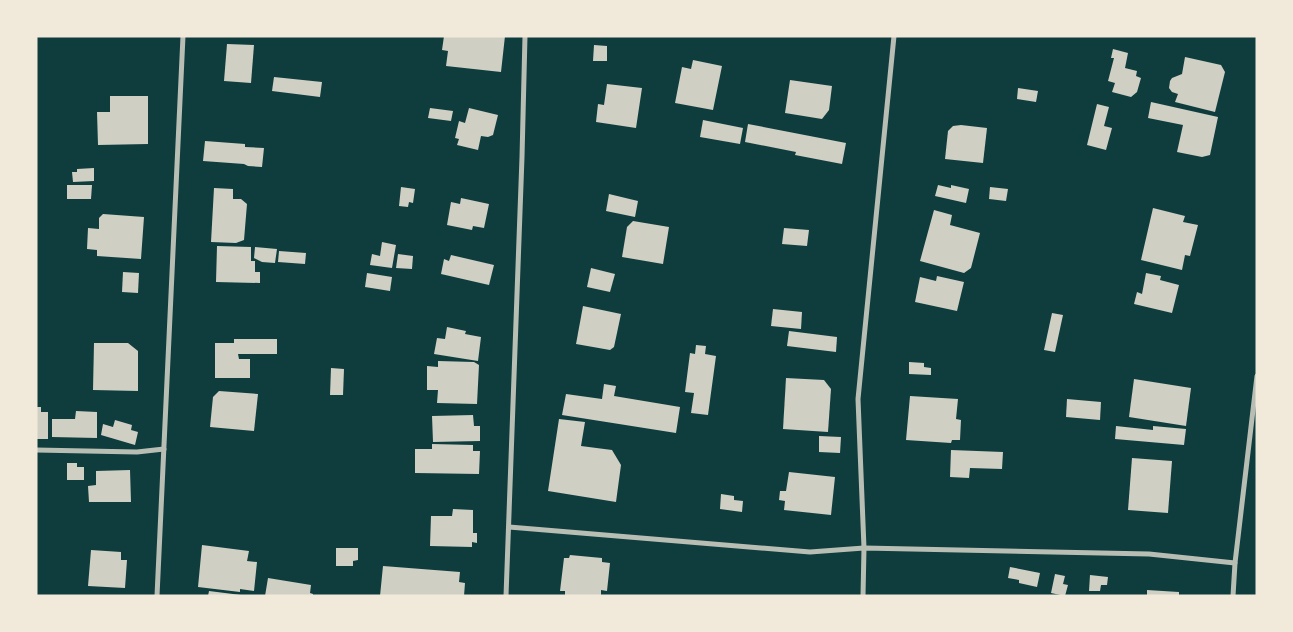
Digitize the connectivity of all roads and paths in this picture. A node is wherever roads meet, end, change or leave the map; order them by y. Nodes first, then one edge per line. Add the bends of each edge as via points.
1 (183, 36) edge
2 (524, 36) edge
3 (894, 36) edge
4 (1257, 376) edge
5 (164, 449) junction
6 (36, 450) edge
7 (509, 528) junction
8 (864, 548) junction
9 (1235, 563) junction
10 (157, 596) edge
11 (506, 596) edge
12 (863, 596) edge
13 (1234, 596) edge

1 - 5 street
2 - 7 street
3 - 8 street via 858,399
4 - 9 street
5 - 6 street via 136,452
5 - 10 street
7 - 8 street via 810,552
7 - 11 street
8 - 9 street via 1149,554
8 - 12 street
9 - 13 street

